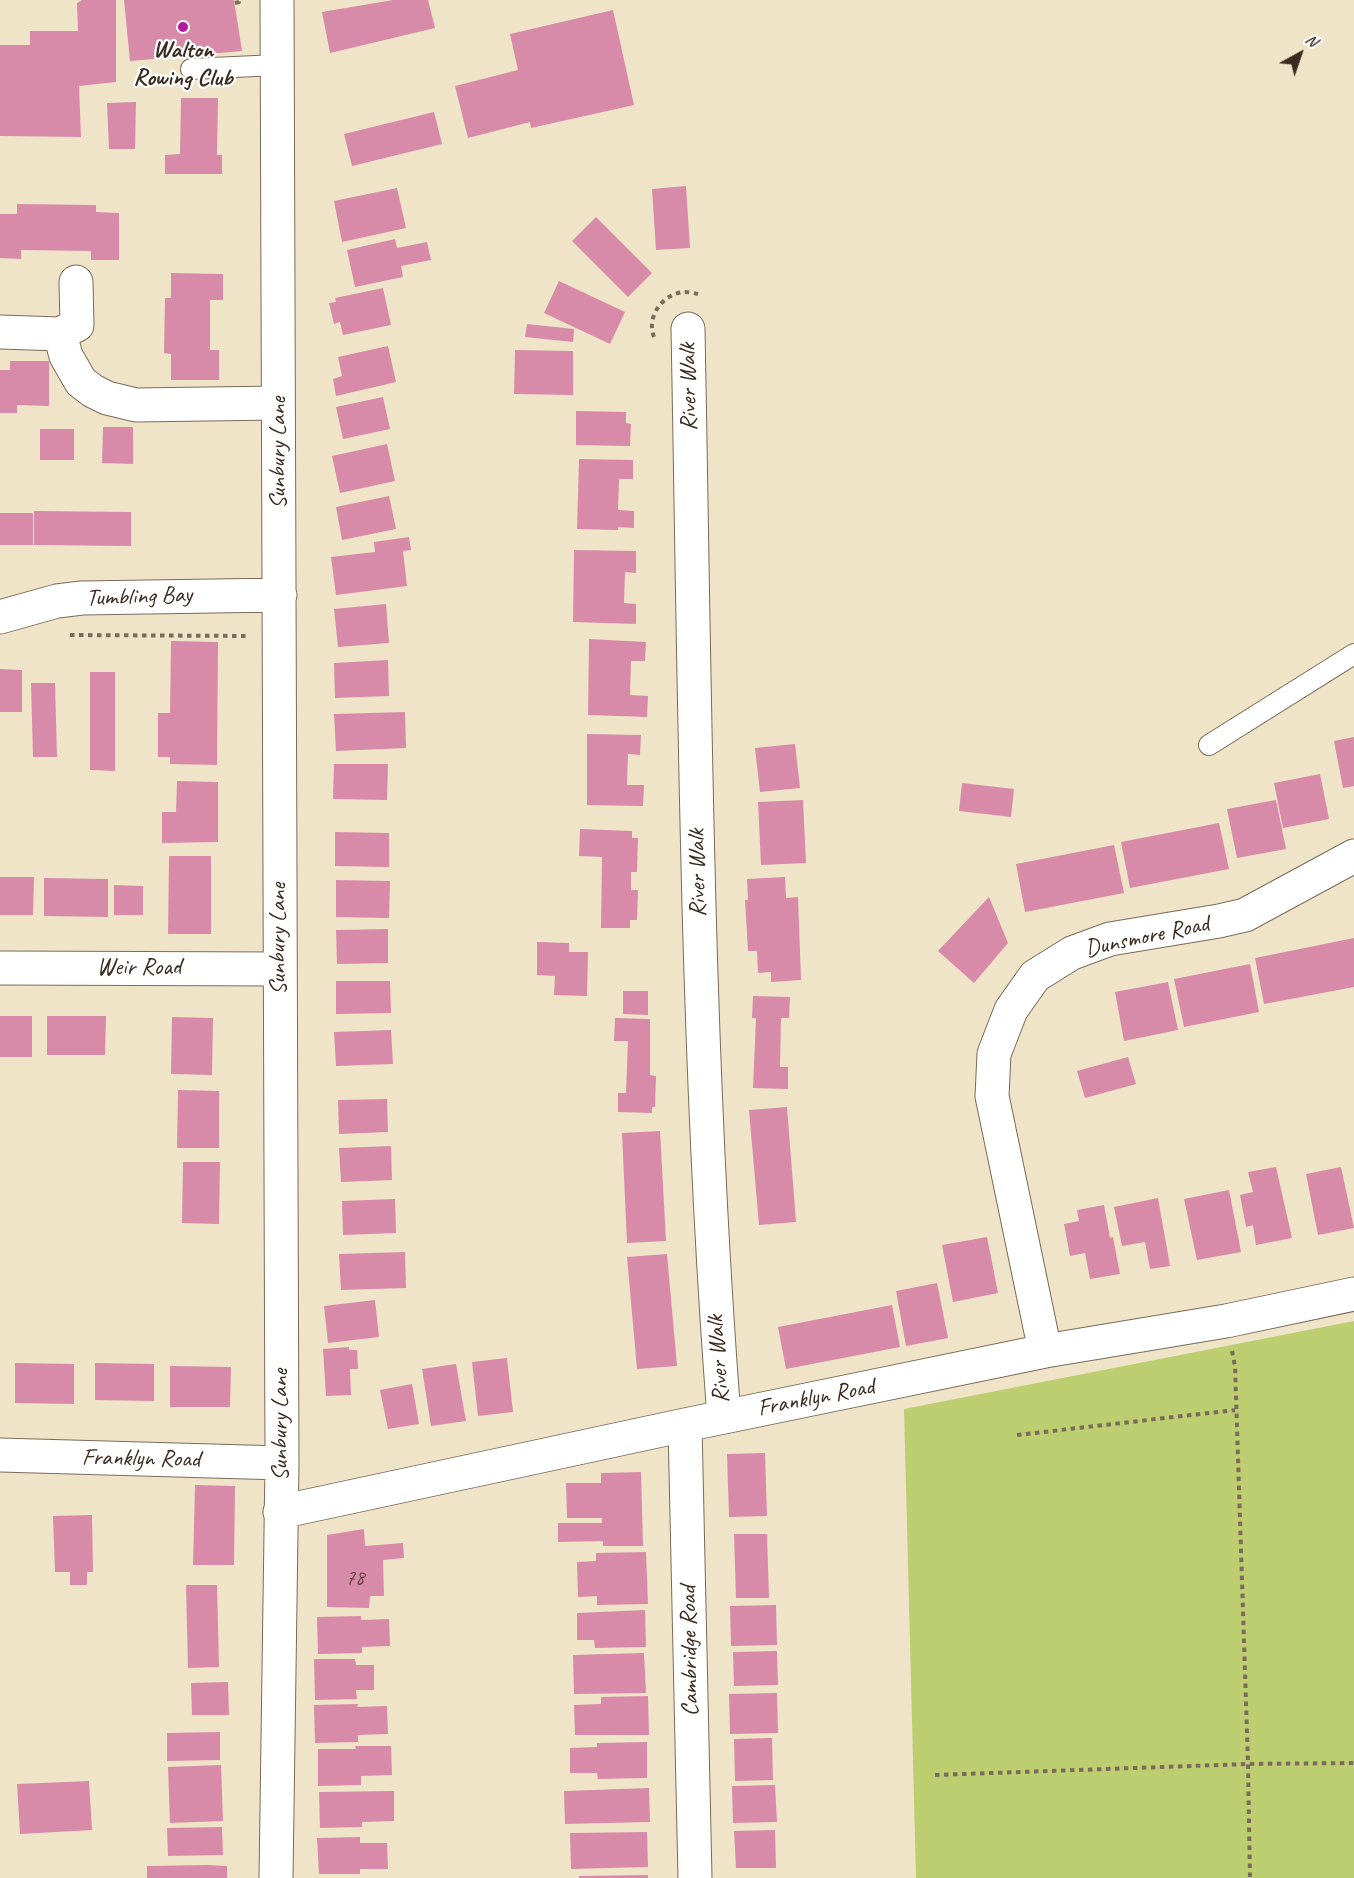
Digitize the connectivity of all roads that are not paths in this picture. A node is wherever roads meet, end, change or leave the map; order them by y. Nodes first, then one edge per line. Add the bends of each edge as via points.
1 (279, 1) edge
2 (277, 65) junction
3 (190, 69) dead end
4 (76, 282) dead end
5 (688, 329) dead end
6 (0, 332) edge
7 (60, 334) junction
8 (278, 404) junction
9 (280, 595) junction
10 (0, 617) edge
11 (1354, 654) edge
12 (1209, 746) dead end
13 (1354, 856) edge
14 (0, 968) edge
15 (279, 969) junction
16 (1354, 1294) edge
17 (1045, 1351) junction
18 (724, 1417) junction
19 (685, 1425) junction
20 (0, 1455) edge
21 (282, 1463) junction
22 (280, 1512) junction
23 (276, 1878) edge
24 (695, 1878) edge

1 - 2 street, Sunbury Lane
2 - 3 lane
2 - 8 street, Sunbury Lane
4 - 7 street via 77,325
5 - 18 street, River Walk via 706,1123
6 - 7 street
7 - 8 street via 66,357 81,382 107,398 136,405
8 - 9 street, Sunbury Lane
9 - 10 street, Tumbling Bay via 82,598
9 - 15 street, Sunbury Lane
11 - 12 lane
13 - 17 street, Dunsmore Road via 1245,915 1110,939 1072,953 1035,976 1011,1010 994,1054 992,1096
14 - 15 street, Weir Road
15 - 21 street, Sunbury Lane
16 - 17 street, Franklyn Road via 1227,1321
17 - 18 street, Franklyn Road
18 - 19 street, Franklyn Road
19 - 22 street, Franklyn Road
19 - 24 street, Cambridge Road
20 - 21 street, Franklyn Road
21 - 22 street, Sunbury Lane
22 - 23 street, Sunbury Lane

